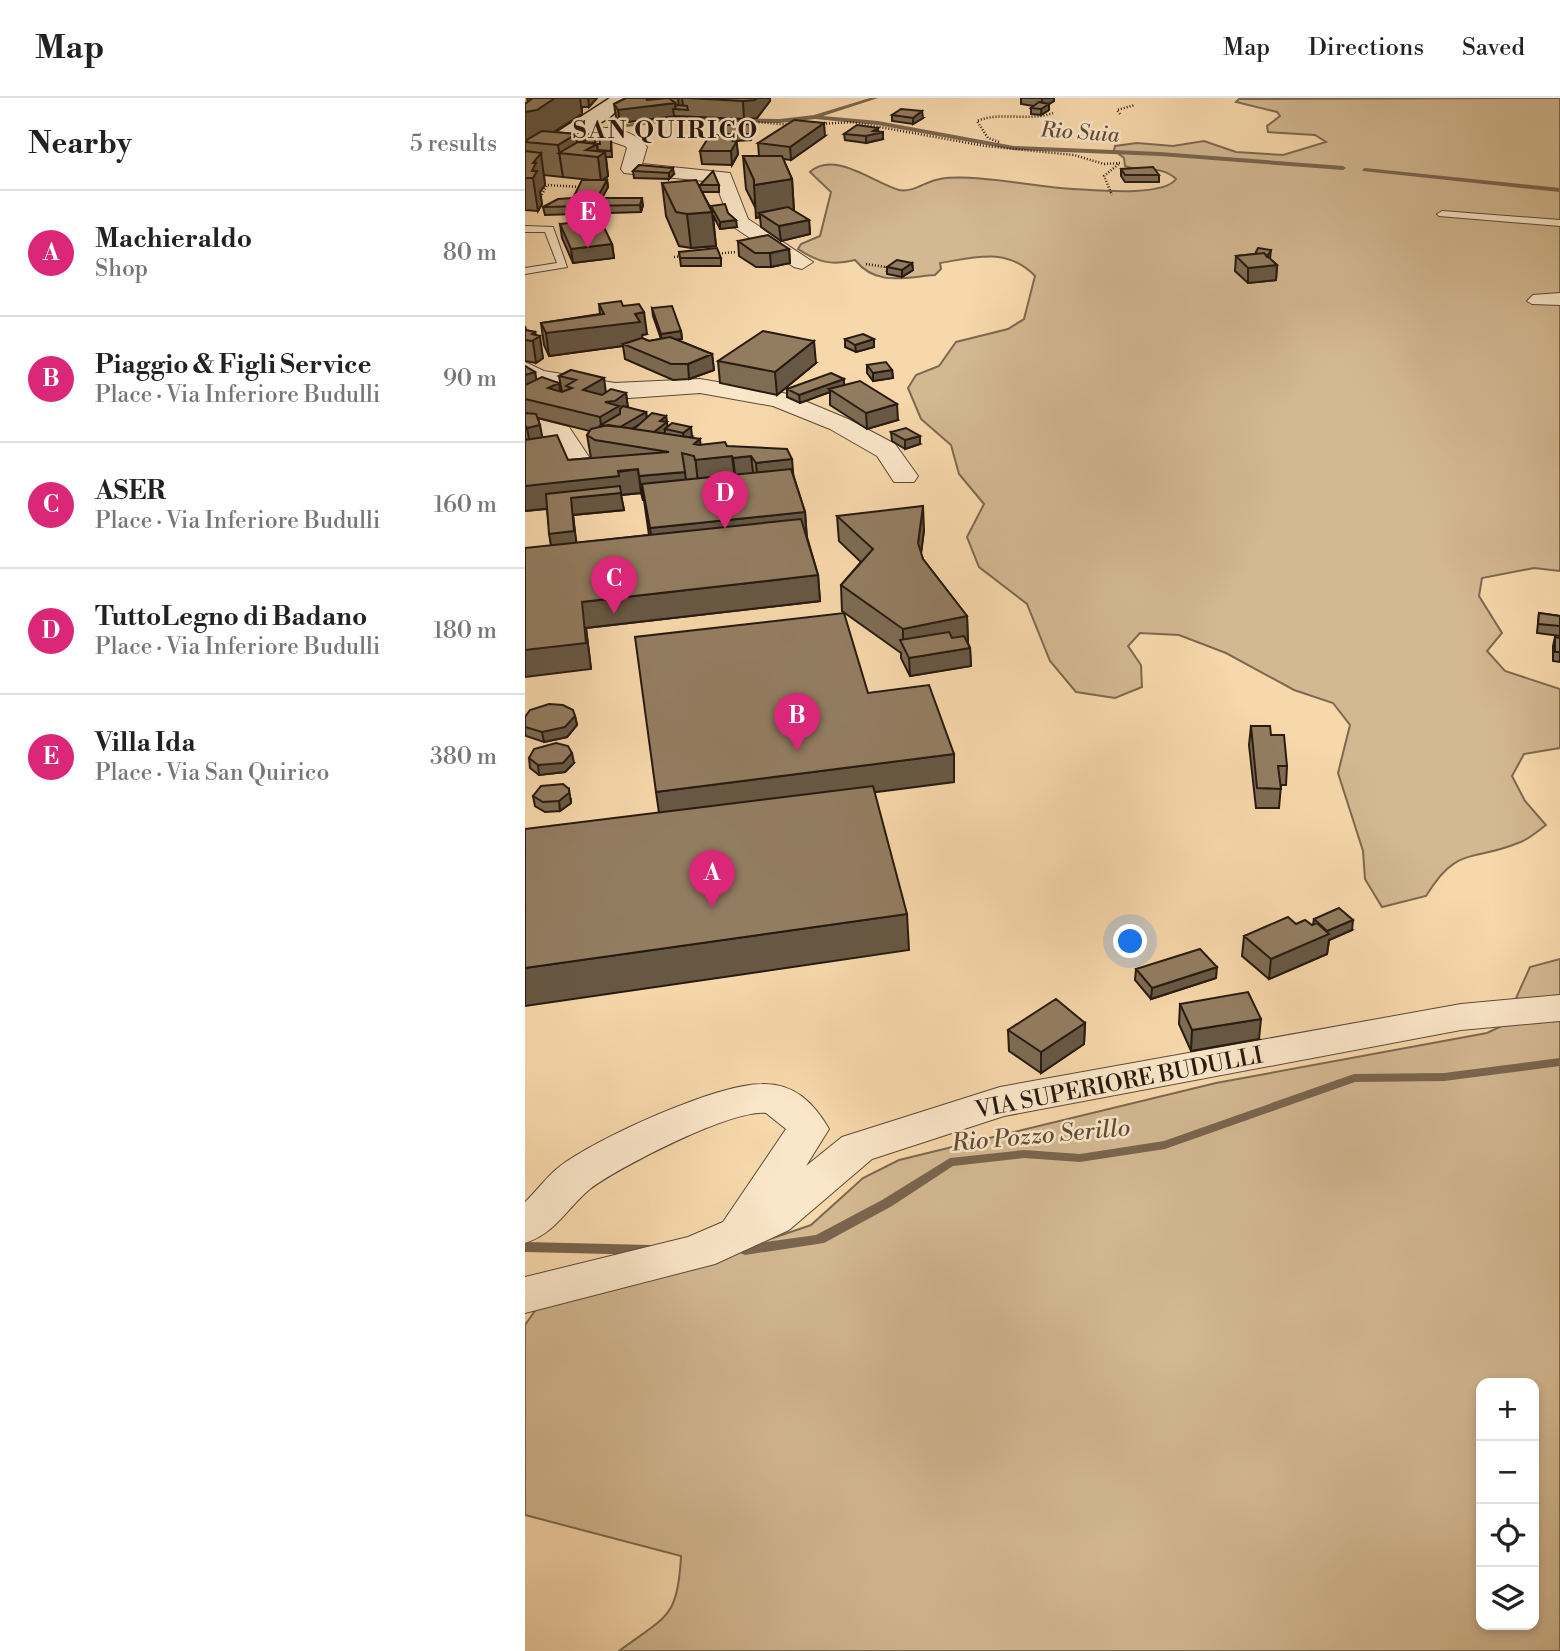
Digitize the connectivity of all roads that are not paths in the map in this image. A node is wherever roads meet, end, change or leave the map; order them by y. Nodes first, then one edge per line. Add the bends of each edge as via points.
1 (621, 98) edge
2 (572, 133) junction
3 (525, 162) edge
4 (1442, 214) dead end
5 (1560, 223) edge
6 (525, 229) edge
7 (802, 262) dead end
8 (525, 271) edge
9 (1560, 296) edge
10 (1560, 302) edge
11 (525, 369) edge
12 (564, 382) junction
13 (525, 395) edge
14 (525, 425) edge
15 (584, 470) edge
16 (904, 476) dead end
17 (1560, 1008) edge
18 (525, 1226) edge
19 (741, 1230) junction
20 (525, 1295) edge

1 - 2 main road
2 - 3 main road
2 - 7 street via 633,141 637,147 631,169 723,177 739,222
4 - 5 lane
6 - 8 lane via 549,229 563,265
9 - 10 lane via 1532,301
11 - 12 street via 537,377
12 - 13 street
12 - 16 street via 615,391 700,386 779,399 886,450
14 - 15 street via 560,433
17 - 19 street, VIA SUPERIORE BUDULLI via 1461,1017 1000,1102 857,1149 773,1218
18 - 19 street via 576,1177 654,1135 739,1101 762,1098 781,1102 797,1111 808,1129
19 - 20 street, VIA SUPERIORE BUDULLI via 699,1252

